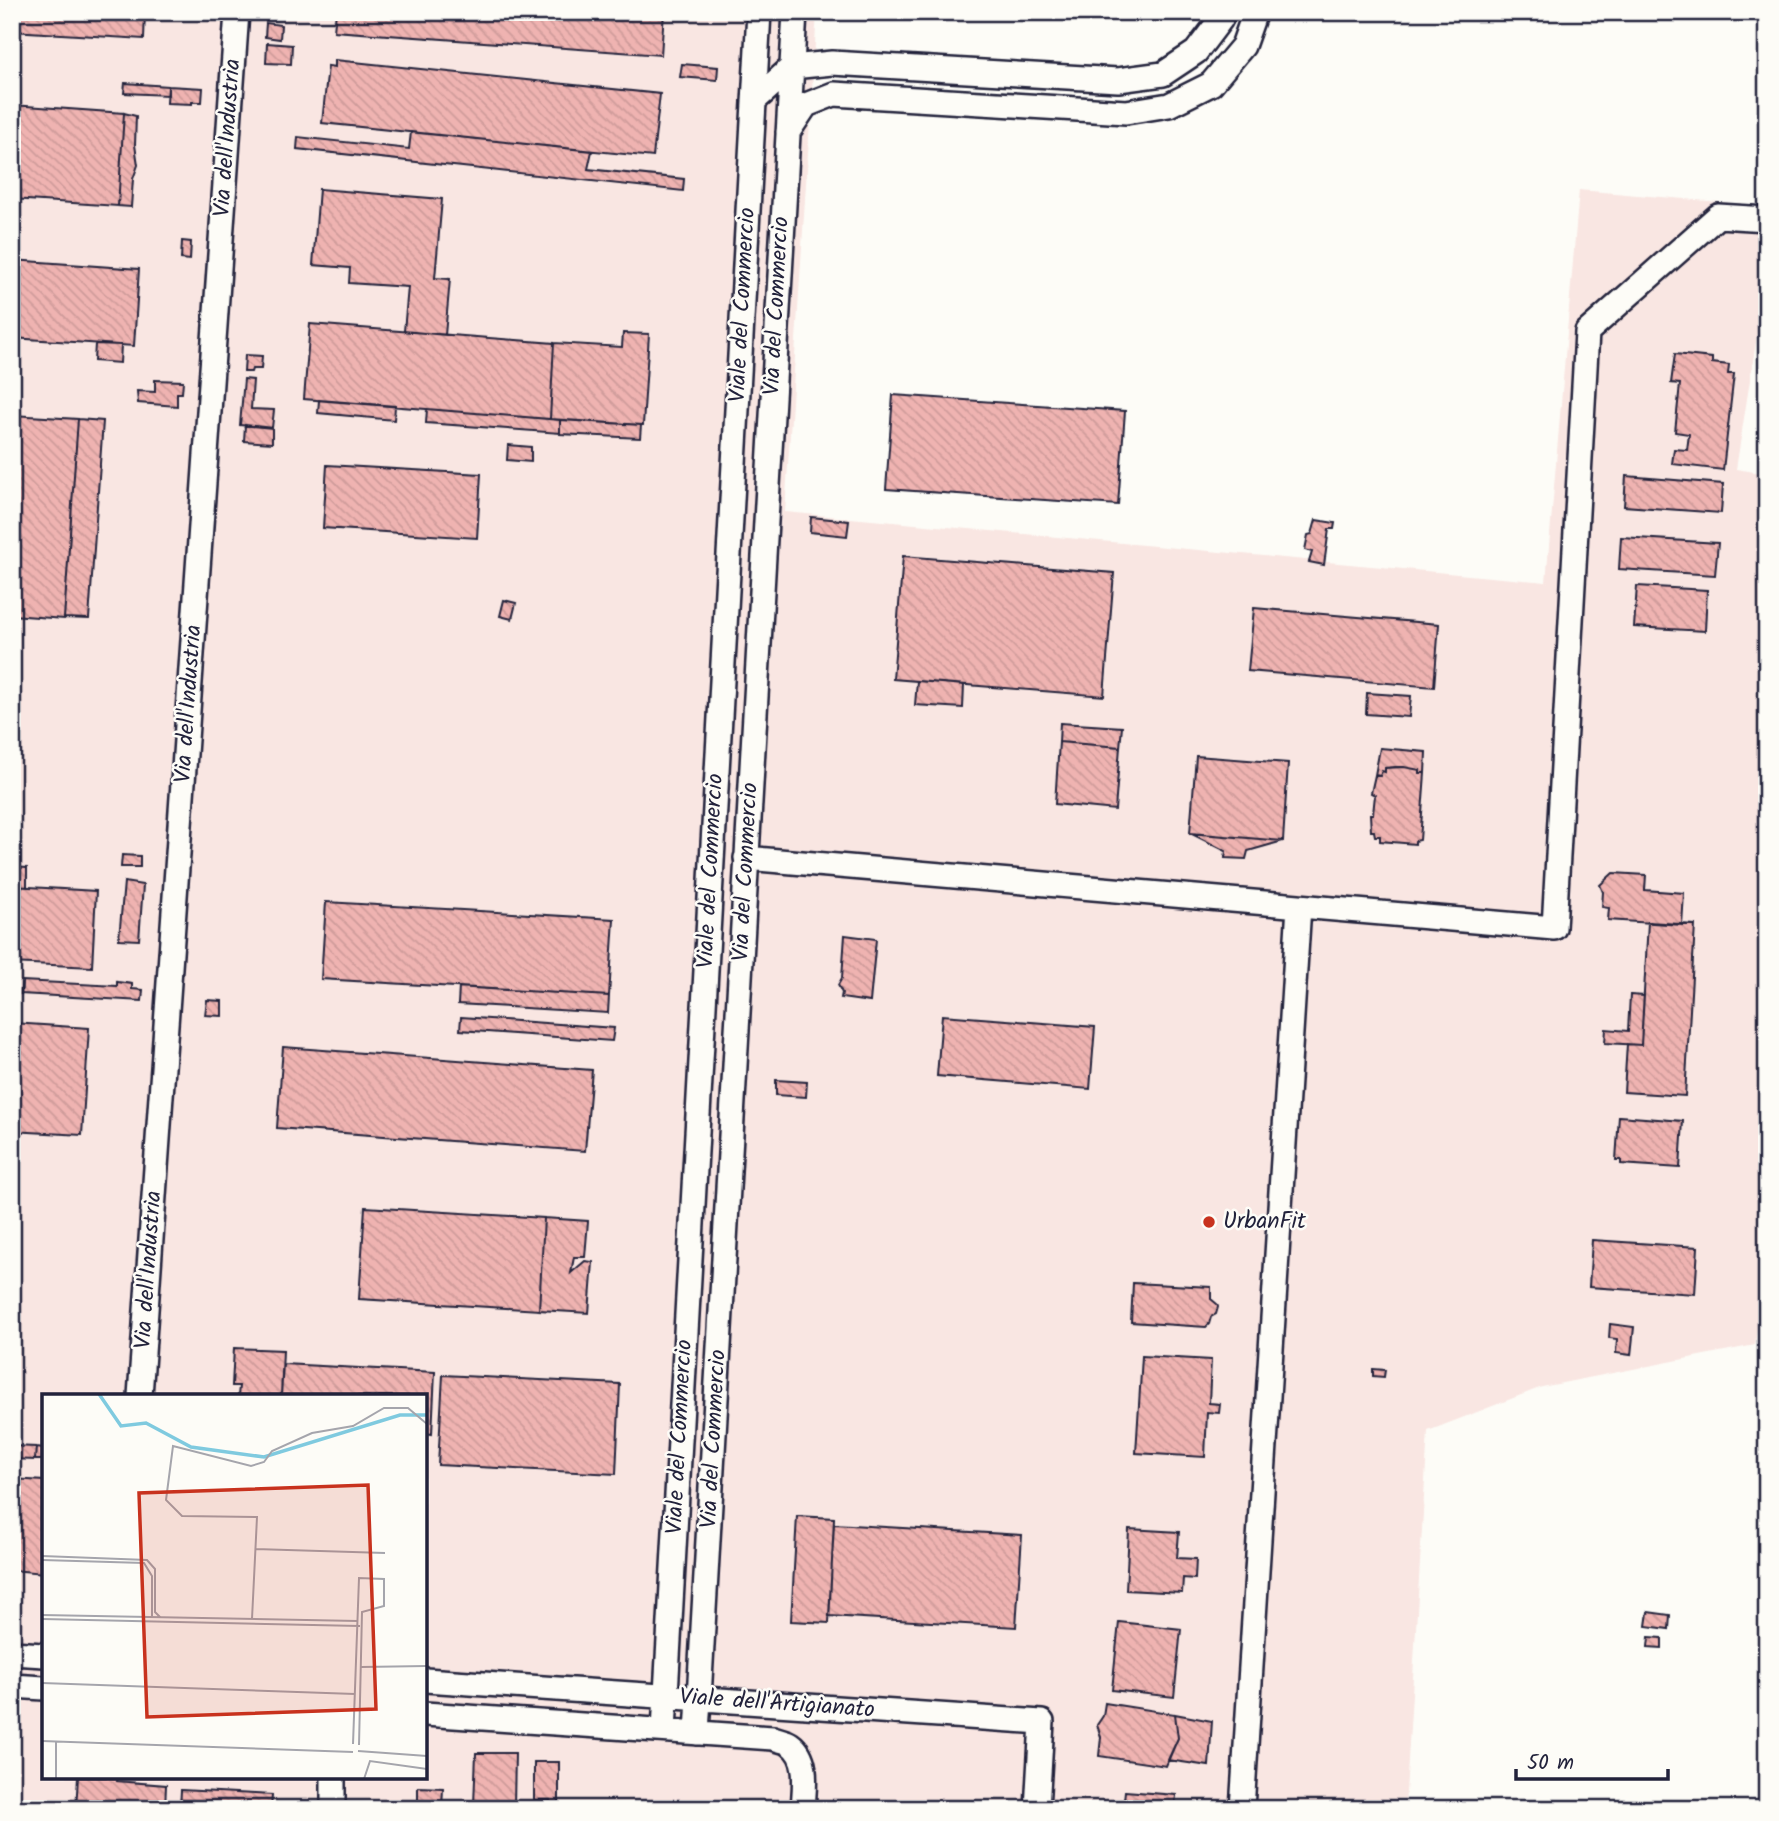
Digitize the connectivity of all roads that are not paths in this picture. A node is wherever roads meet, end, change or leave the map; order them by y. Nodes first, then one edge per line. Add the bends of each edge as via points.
1 (237, 12) edge
2 (759, 12) edge
3 (795, 12) edge
4 (1222, 12) edge
5 (1255, 12) edge
6 (792, 67) junction
7 (754, 101) junction
8 (787, 135) junction
9 (1767, 219) edge
10 (747, 858) junction
11 (1300, 906) junction
12 (140, 1394) edge
13 (12, 1653) edge
14 (42, 1655) edge
15 (427, 1681) edge
16 (12, 1686) edge
17 (42, 1688) edge
18 (666, 1697) junction
19 (700, 1699) junction
20 (427, 1714) edge
21 (664, 1730) junction
22 (697, 1733) junction
23 (333, 1779) edge
24 (333, 1809) edge
25 (803, 1809) edge
26 (1037, 1809) edge
27 (1242, 1809) edge

1 - 12 street, Via dell'Industria
2 - 7 street, Viale del Commercio
3 - 6 street, Via del Commercio
4 - 6 street via 1196,52 1185,60 1163,74 1118,80 832,63
5 - 8 street via 1243,46 1211,84 1169,105 1126,112 834,94 806,106
6 - 7 street
6 - 8 street, Via del Commercio
7 - 18 street, Viale del Commercio
8 - 10 street, Via del Commercio
9 - 11 street via 1718,216 1587,332 1554,928
10 - 11 street
10 - 19 street, Via del Commercio
11 - 27 street
13 - 14 street
15 - 18 street, Viale dell'Artigianato
16 - 17 street
18 - 19 street, Viale dell'Artigianato
18 - 21 street, Viale del Commercio
19 - 22 street, Via del Commercio
19 - 26 street, Viale dell'Artigianato via 1042,1722
20 - 21 street, Viale dell'Artigianato
21 - 22 street, Viale dell'Artigianato
22 - 25 street, Viale dell'Artigianato via 774,1738 790,1744 800,1756 805,1774
23 - 24 street

